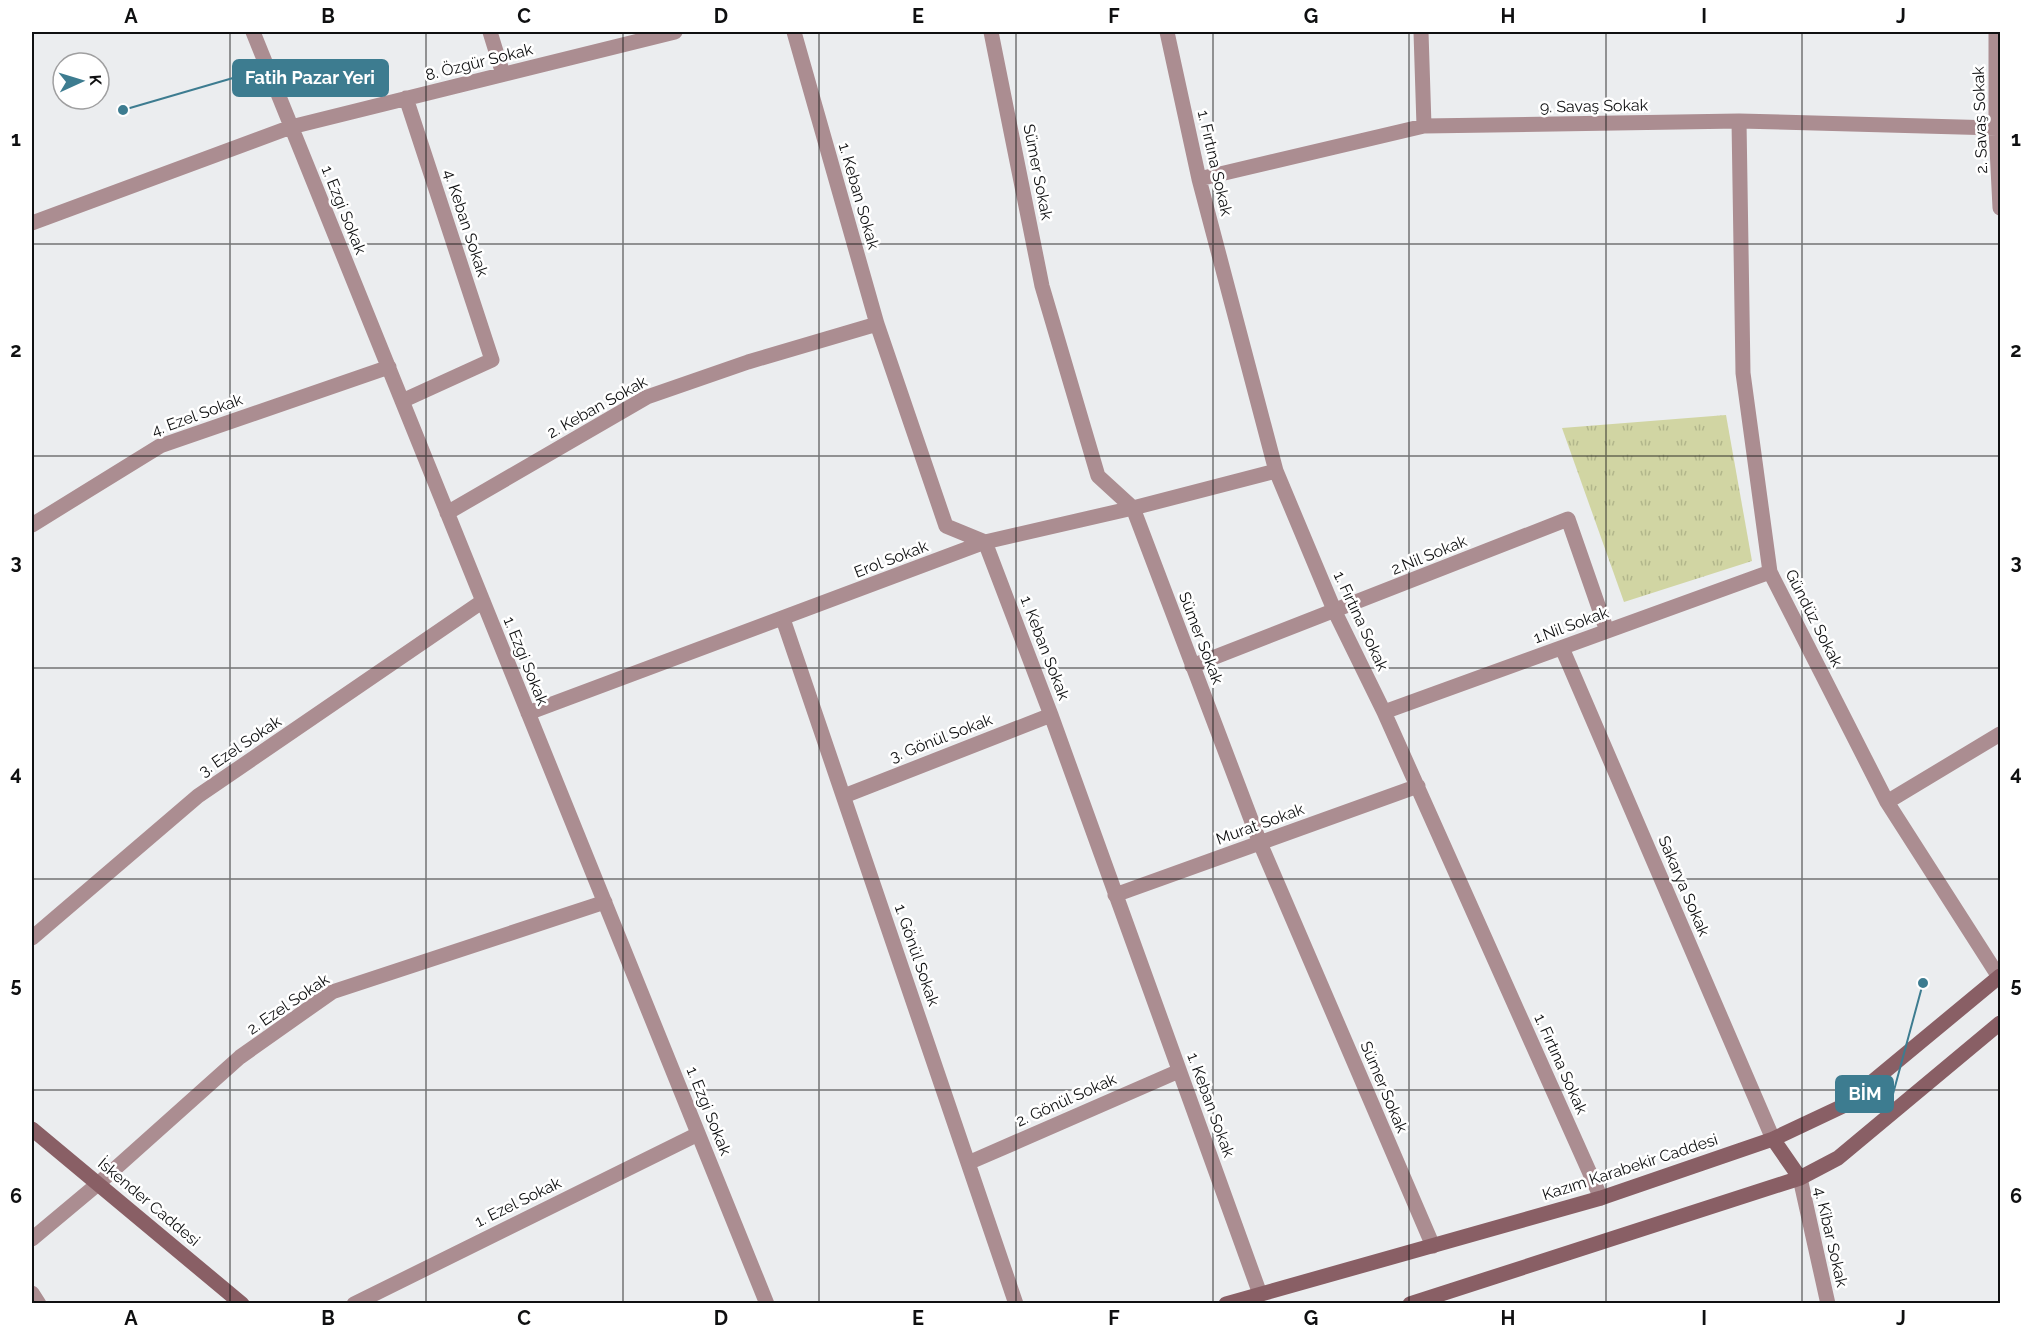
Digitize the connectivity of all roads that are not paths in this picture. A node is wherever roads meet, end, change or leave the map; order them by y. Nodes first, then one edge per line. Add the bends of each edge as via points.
1 (253, 32) edge
2 (490, 32) edge
3 (675, 32) edge
4 (794, 32) edge
5 (992, 32) edge
6 (1167, 32) edge
7 (1421, 32) edge
8 (1996, 32) edge
9 (503, 74) junction
10 (406, 98) junction
11 (1740, 122) junction
12 (1425, 126) junction
13 (291, 127) junction
14 (1996, 128) junction
15 (1199, 179) junction
16 (2001, 208) edge
17 (32, 224) edge
18 (877, 324) junction
19 (389, 367) junction
20 (402, 401) junction
21 (1276, 471) junction
22 (1133, 508) junction
23 (447, 513) junction
24 (32, 525) edge
25 (985, 542) junction
26 (1770, 572) junction
27 (483, 601) junction
28 (1335, 612) junction
29 (783, 619) junction
30 (1607, 631) junction
31 (1562, 648) junction
32 (1192, 666) junction
33 (1384, 712) junction
34 (528, 713) junction
35 (1052, 714) junction
36 (2001, 734) edge
37 (1418, 786) junction
38 (844, 796) junction
39 (1887, 802) junction
40 (1260, 843) junction
41 (1115, 895) junction
42 (604, 902) junction
43 (32, 938) edge
44 (2000, 977) edge
45 (2001, 1023) edge
46 (1179, 1071) junction
47 (32, 1129) edge
48 (698, 1134) junction
49 (1773, 1138) junction
50 (968, 1163) junction
51 (1800, 1178) junction
52 (99, 1183) junction
53 (1601, 1198) junction
54 (32, 1239) edge
55 (1433, 1246) junction
56 (32, 1293) edge
57 (1260, 1294) junction
58 (1433, 1300) edge
59 (39, 1304) edge
60 (242, 1304) edge
61 (354, 1304) edge
62 (767, 1304) edge
63 (1016, 1304) edge
64 (1226, 1304) edge
65 (1410, 1304) edge
66 (1828, 1304) edge

1 - 13 street, 1. Ezgi Sokak
2 - 9 street
3 - 9 street, 8. Özgür Sokak
4 - 18 street, 1. Keban Sokak
5 - 22 street, Sümer Sokak via 1042,286 1098,476
6 - 15 street, 1. Fırtına Sokak
7 - 12 street
8 - 14 street, 2. Savaş Sokak
9 - 10 street, 8. Özgür Sokak
10 - 13 street, 8. Özgür Sokak
10 - 20 street, 4. Keban Sokak via 492,360
11 - 12 street, 9. Savaş Sokak
11 - 14 street, 9. Savaş Sokak
11 - 26 street, Gündüz Sokak via 1743,373
12 - 15 street, 9. Savaş Sokak
13 - 17 street, 8. Özgür Sokak
13 - 19 street, 1. Ezgi Sokak
14 - 16 street, 2. Savaş Sokak
15 - 21 street, 1. Fırtına Sokak
18 - 23 street, 2. Keban Sokak via 647,397
18 - 25 street, 1. Keban Sokak via 946,526
19 - 20 street, 1. Ezgi Sokak
19 - 24 street, 4. Ezel Sokak via 160,446
20 - 23 street, 1. Ezgi Sokak
21 - 22 street, Erol Sokak
21 - 28 street, 1. Fırtına Sokak
22 - 25 street, Erol Sokak
22 - 32 street, Sümer Sokak
23 - 27 street, 1. Ezgi Sokak
25 - 29 street, Erol Sokak
25 - 35 street, 1. Keban Sokak
26 - 30 street, 1.Nil Sokak
26 - 39 street, Gündüz Sokak
27 - 34 street, 1. Ezgi Sokak
27 - 43 street, 3. Ezel Sokak via 198,796
28 - 30 street, 2.Nil Sokak via 1568,519
28 - 32 street, 2.Nil Sokak
28 - 33 street, 1. Fırtına Sokak
29 - 34 street, Erol Sokak
29 - 38 street, 1. Gönül Sokak
30 - 31 street, 1.Nil Sokak
31 - 33 street, 1.Nil Sokak
31 - 49 street, Sakarya Sokak
32 - 40 street, Sümer Sokak
33 - 37 street, 1. Fırtına Sokak
34 - 42 street, 1. Ezgi Sokak
35 - 38 street, 3. Gönül Sokak
35 - 41 street, 1. Keban Sokak
36 - 39 street
37 - 40 street, Murat Sokak
37 - 53 street, 1. Fırtına Sokak
38 - 50 street, 1. Gönül Sokak
39 - 44 street, Gündüz Sokak
40 - 41 street, Murat Sokak
40 - 55 street, Sümer Sokak
41 - 46 street, 1. Keban Sokak
42 - 48 street, 1. Ezgi Sokak
42 - 52 street, 2. Ezel Sokak via 332,992 240,1058
44 - 49 street, Kazım Karabekir Caddesi via 1843,1106
45 - 51 street via 1838,1158
46 - 50 street, 2. Gönül Sokak
46 - 57 street, 1. Keban Sokak
47 - 52 street, İskender Caddesi
48 - 61 street, 1. Ezel Sokak
48 - 62 street, 1. Ezgi Sokak
49 - 51 street
49 - 53 street, Kazım Karabekir Caddesi
50 - 63 street, 1. Gönül Sokak
51 - 58 street
51 - 66 street, 4. Kibar Sokak
52 - 54 street, 2. Ezel Sokak
52 - 60 street, İskender Caddesi
53 - 55 street, Kazım Karabekir Caddesi
55 - 57 street, Kazım Karabekir Caddesi
56 - 59 street
57 - 64 street, Kazım Karabekir Caddesi
58 - 65 street

